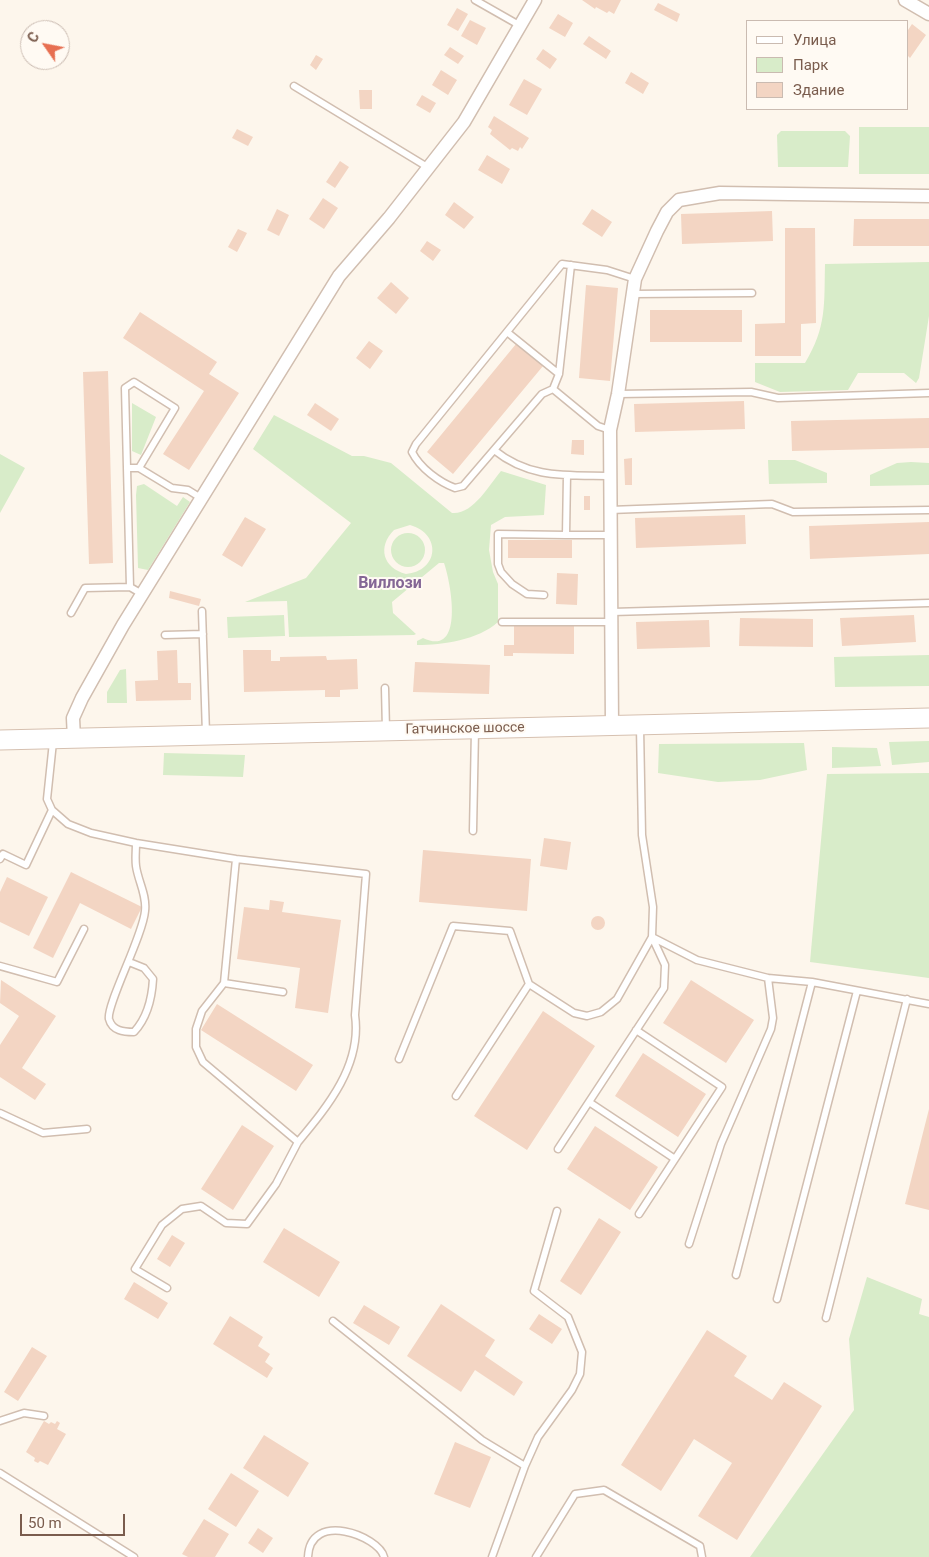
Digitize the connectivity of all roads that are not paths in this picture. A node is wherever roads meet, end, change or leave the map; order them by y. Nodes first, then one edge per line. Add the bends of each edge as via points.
1 (475, 0) edge
2 (535, 0) edge
3 (905, 0) edge
4 (929, 14) edge
5 (519, 25) junction
6 (294, 86) dead end
7 (429, 168) junction
8 (929, 196) edge
9 (571, 265) junction
10 (635, 279) junction
11 (752, 293) dead end
12 (633, 294) junction
13 (507, 332) junction
14 (558, 374) junction
15 (553, 389) junction
16 (929, 393) edge
17 (618, 394) junction
18 (610, 430) junction
19 (494, 450) junction
20 (127, 468) junction
21 (139, 468) junction
22 (567, 475) junction
23 (610, 476) junction
24 (202, 498) junction
25 (609, 510) junction
26 (929, 510) edge
27 (566, 535) junction
28 (612, 535) junction
29 (130, 587) junction
30 (142, 594) junction
31 (544, 595) dead end
32 (929, 603) edge
33 (202, 611) dead end
34 (71, 613) dead end
35 (612, 617) junction
36 (502, 622) dead end
37 (203, 634) junction
38 (165, 635) dead end
39 (386, 688) dead end
40 (929, 718) edge
41 (612, 726) junction
42 (640, 726) junction
43 (475, 729) junction
44 (386, 731) junction
45 (206, 735) junction
46 (53, 739) junction
47 (74, 739) junction
48 (0, 740) edge
49 (52, 810) junction
50 (473, 831) dead end
51 (136, 843) junction
52 (0, 859) edge
53 (236, 859) junction
54 (84, 929) dead end
55 (652, 937) junction
56 (129, 962) junction
57 (0, 966) edge
58 (768, 978) junction
59 (224, 982) junction
60 (812, 982) junction
61 (529, 984) junction
62 (857, 991) junction
63 (283, 992) dead end
64 (907, 999) junction
65 (929, 1004) edge
66 (636, 1030) junction
67 (399, 1059) dead end
68 (456, 1096) dead end
69 (589, 1102) junction
70 (0, 1113) edge
71 (87, 1129) dead end
72 (298, 1142) junction
73 (558, 1149) dead end
74 (675, 1159) junction
75 (557, 1210) dead end
76 (639, 1214) dead end
77 (689, 1244) dead end
78 (736, 1275) dead end
79 (166, 1288) dead end
80 (776, 1299) dead end
81 (826, 1318) dead end
82 (333, 1321) dead end
83 (44, 1416) dead end
84 (0, 1421) edge
85 (525, 1466) junction
86 (0, 1473) edge
87 (134, 1557) edge
88 (308, 1557) edge
89 (384, 1557) edge
90 (492, 1557) edge
91 (536, 1557) edge
92 (702, 1557) edge

1 - 5 lane
2 - 5 street
3 - 4 street
5 - 7 street via 464,122
6 - 7 lane
7 - 24 street via 339,276
8 - 10 street via 720,193 680,200 667,212
9 - 10 lane via 606,270
9 - 13 lane via 562,264
9 - 14 lane
10 - 12 street
11 - 12 lane
12 - 17 street
13 - 14 lane
13 - 19 lane via 412,452 416,461 444,484 455,488 463,486
14 - 15 lane
15 - 18 lane via 598,426
15 - 19 lane via 542,394
16 - 17 lane via 778,398 751,392
17 - 18 street
18 - 23 street
19 - 22 lane via 506,459 548,475
20 - 21 lane
20 - 21 lane via 125,388 134,382 175,408
20 - 29 lane
21 - 24 lane via 172,488 188,490
22 - 23 lane
22 - 27 lane
23 - 25 street
24 - 30 street
25 - 26 lane via 772,504 793,512
25 - 28 street
27 - 28 lane
27 - 31 lane via 498,534 501,572 527,594
28 - 35 street
29 - 30 lane
29 - 34 lane via 84,588
30 - 47 street via 82,698 73,718
32 - 35 lane
33 - 37 lane
35 - 36 lane
35 - 41 street
37 - 38 lane
37 - 45 lane
39 - 44 lane
40 - 42 main road, Гатчинское шоссе
41 - 42 main road, Гатчинское шоссе
41 - 43 main road, Гатчинское шоссе
42 - 55 lane via 642,835 653,908
43 - 44 main road, Гатчинское шоссе
43 - 50 lane
44 - 45 main road, Гатчинское шоссе
45 - 47 main road, Гатчинское шоссе
46 - 47 main road, Гатчинское шоссе
46 - 48 main road, Гатчинское шоссе
46 - 49 lane via 47,799
49 - 51 lane via 68,824
49 - 52 lane via 26,865 3,854
51 - 53 lane
51 - 56 lane via 136,867 145,911
53 - 59 lane
53 - 72 lane via 366,874 355,1015 357,1033 349,1067 329,1105
54 - 57 lane via 57,982
55 - 58 lane via 697,960
55 - 61 lane via 617,999 601,1012 587,1016 574,1013
55 - 66 lane via 665,965 664,988
56 - 56 lane via 110,1008 109,1019 114,1028 124,1032 134,1032 141,1024 153,987 153,979 144,968
58 - 60 lane
58 - 77 lane via 771,1029 721,1144
59 - 63 lane
59 - 72 lane via 202,1011 196,1029 196,1047 203,1062
60 - 62 lane
60 - 78 lane
61 - 67 lane via 510,931 453,926
61 - 68 lane
62 - 64 lane
62 - 80 lane
64 - 65 lane
64 - 81 lane
66 - 69 lane
66 - 74 lane via 722,1087
69 - 73 lane
69 - 74 lane
70 - 71 lane via 43,1133
72 - 79 lane via 276,1184 247,1224 226,1223 201,1206 182,1209 162,1225 135,1269
74 - 76 lane
75 - 85 lane via 534,1291 568,1317 582,1352 580,1374 538,1437
82 - 85 lane via 482,1440
83 - 84 lane via 24,1413
85 - 90 lane
86 - 87 lane
88 - 89 lane via 315,1538 329,1530 345,1530 373,1544
91 - 92 lane via 576,1494 604,1490 700,1546

